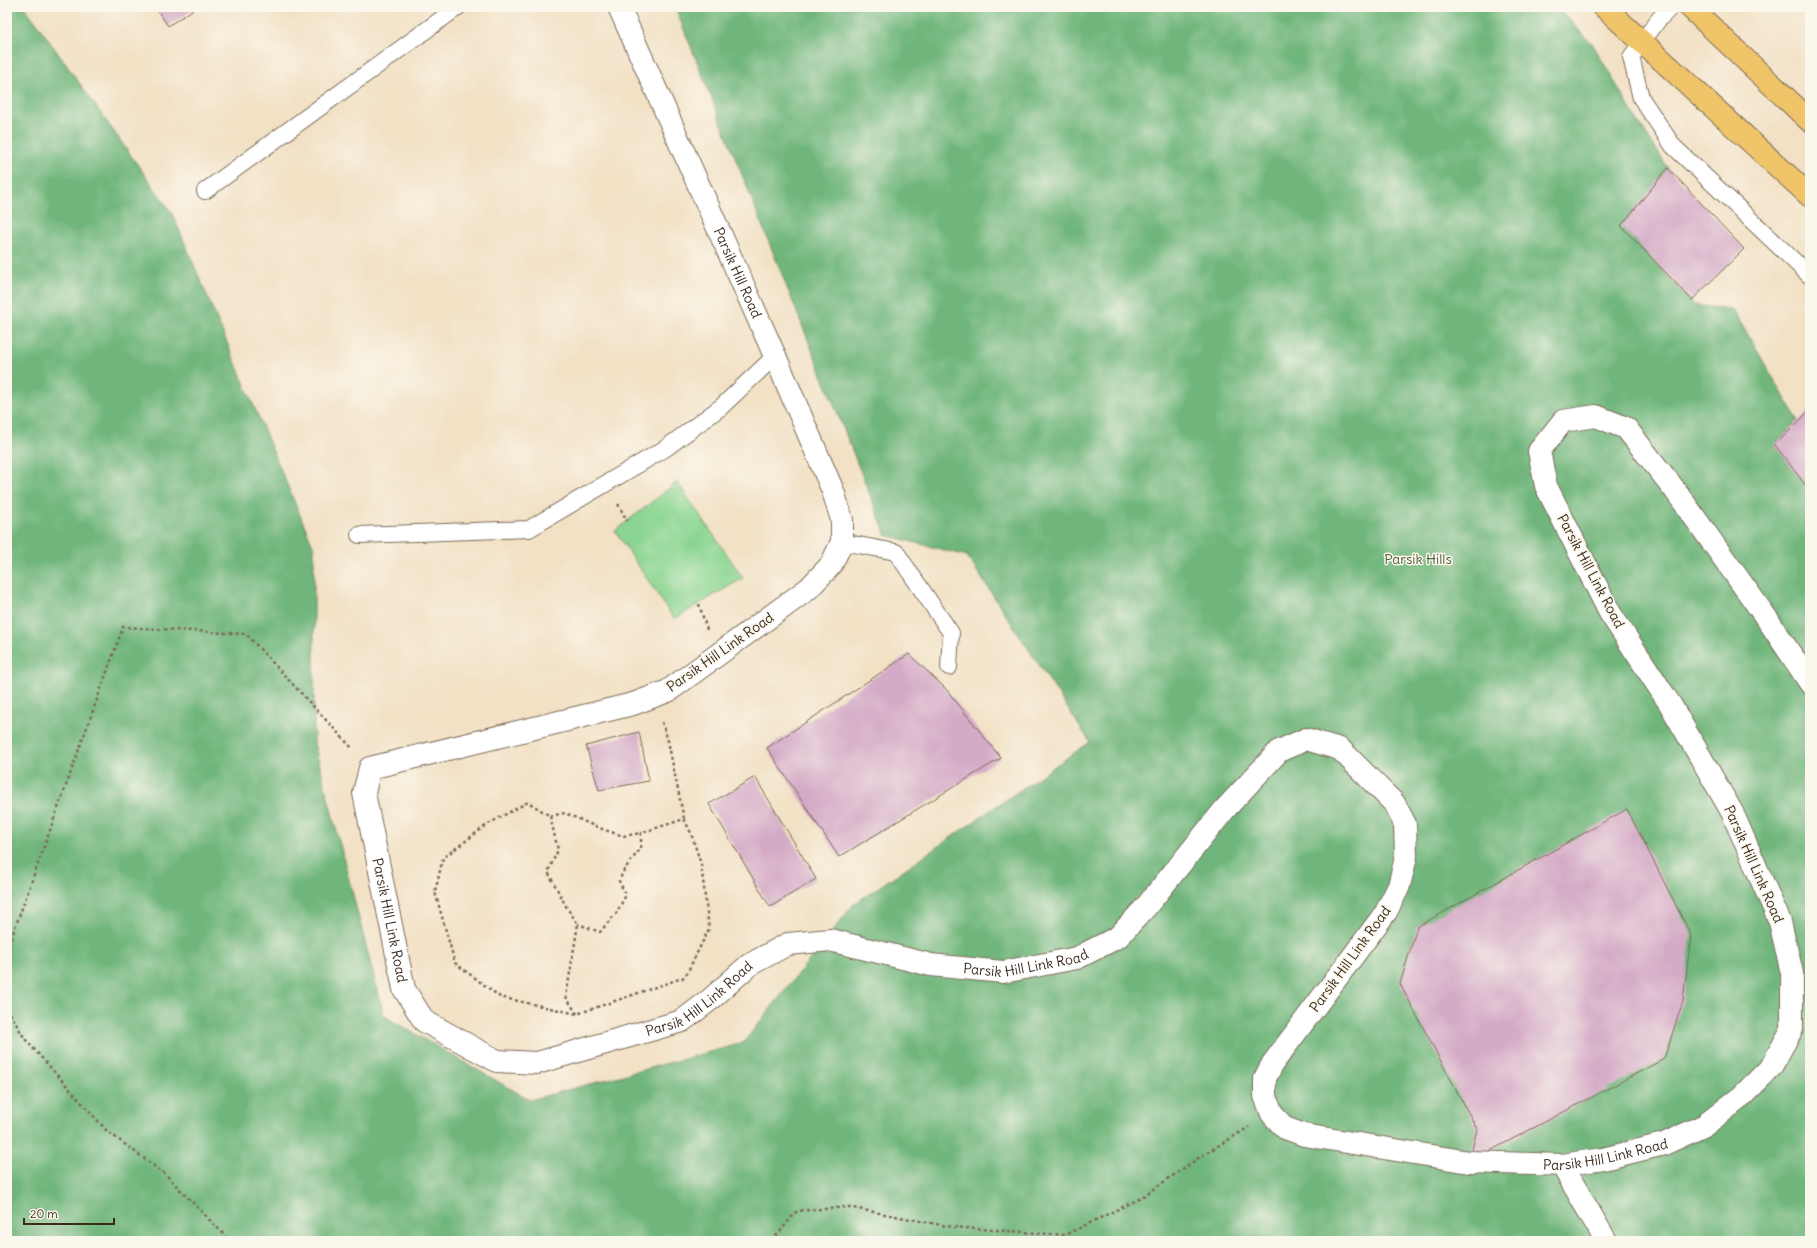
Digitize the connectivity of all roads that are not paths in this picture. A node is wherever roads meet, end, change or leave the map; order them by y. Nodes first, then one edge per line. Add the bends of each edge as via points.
1 (458, 7) edge
2 (619, 7) edge
3 (1604, 7) edge
4 (1671, 7) edge
5 (1690, 7) edge
6 (1810, 121) edge
7 (205, 190) dead end
8 (1808, 194) edge
9 (1810, 276) edge
10 (775, 356) junction
11 (359, 535) dead end
12 (842, 542) junction
13 (949, 668) dead end
14 (1810, 683) edge
15 (1562, 1165) junction
16 (1606, 1241) edge

1 - 7 lane
2 - 10 street, Parsik Hill Road
3 - 8 main road
4 - 9 lane via 1631,57 1641,98 1673,146
5 - 6 main road
10 - 11 lane via 721,407 666,448 529,529
10 - 12 street, Parsik Hill Road via 833,491 842,520
12 - 13 lane via 896,552 951,633
12 - 15 street, Parsik Hill Link Road via 831,566 808,588 668,690 633,704 370,768 364,793 404,989 424,1021 497,1061 537,1063 682,1021 749,965 788,944 830,940 931,965 1003,972 1077,958 1118,937 1226,809 1279,751 1306,739 1340,749 1394,803 1405,824 1406,857 1399,886 1386,912 1273,1063 1265,1078 1264,1096 1272,1114 1285,1128 1304,1135 1468,1162
14 - 15 street, Parsik Hill Link Road via 1675,490 1626,428 1596,416 1563,421 1539,451 1546,486 1610,613 1670,704 1732,812 1780,922 1792,973 1792,1029 1771,1067 1741,1097 1705,1125 1664,1144 1603,1159
15 - 16 street

